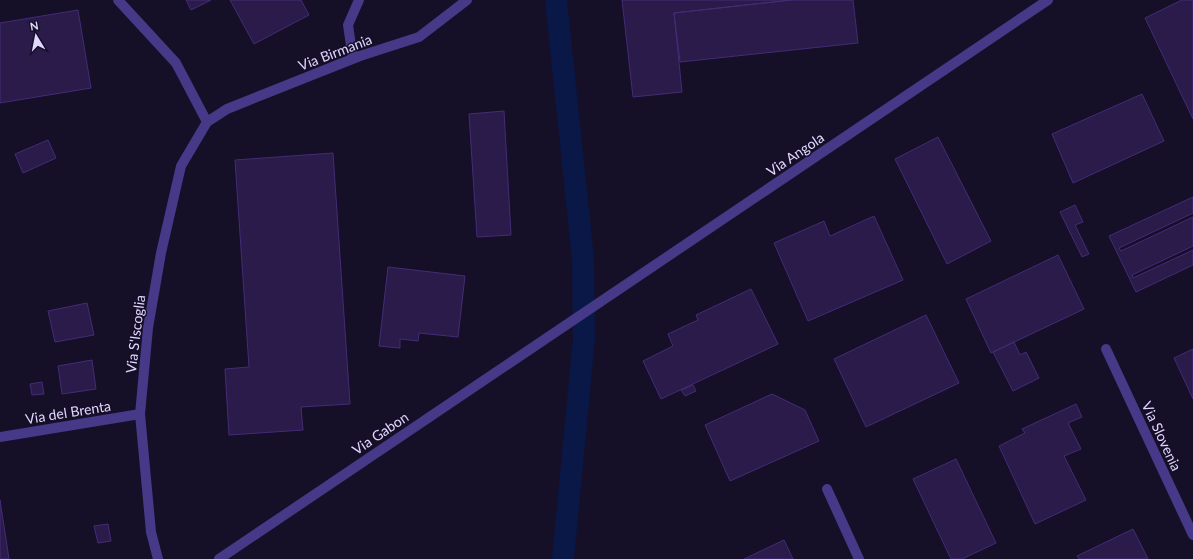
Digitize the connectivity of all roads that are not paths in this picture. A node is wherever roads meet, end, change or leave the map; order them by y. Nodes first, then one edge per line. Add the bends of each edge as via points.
1 (118, 0) edge
2 (359, 0) edge
3 (467, 0) edge
4 (1048, 0) edge
5 (353, 59) junction
6 (207, 122) junction
7 (558, 332) joint
8 (1106, 349) dead end
9 (140, 414) junction
10 (0, 437) edge
11 (827, 489) dead end
12 (1193, 535) edge
13 (158, 559) edge
14 (218, 559) edge
15 (859, 559) edge

1 - 6 street via 176,64
2 - 5 street via 348,25
3 - 5 street, Via Birmania via 419,36
4 - 7 street, Via Angola
5 - 6 street, Via Birmania via 228,109
6 - 9 street, Via S'Iscoglia via 181,166 161,253 148,328
7 - 14 street, Via Gabon
8 - 12 street, Via Slovenia
9 - 10 street, Via del Brenta
9 - 13 street, Via S'Iscoglia via 151,532
11 - 15 street

